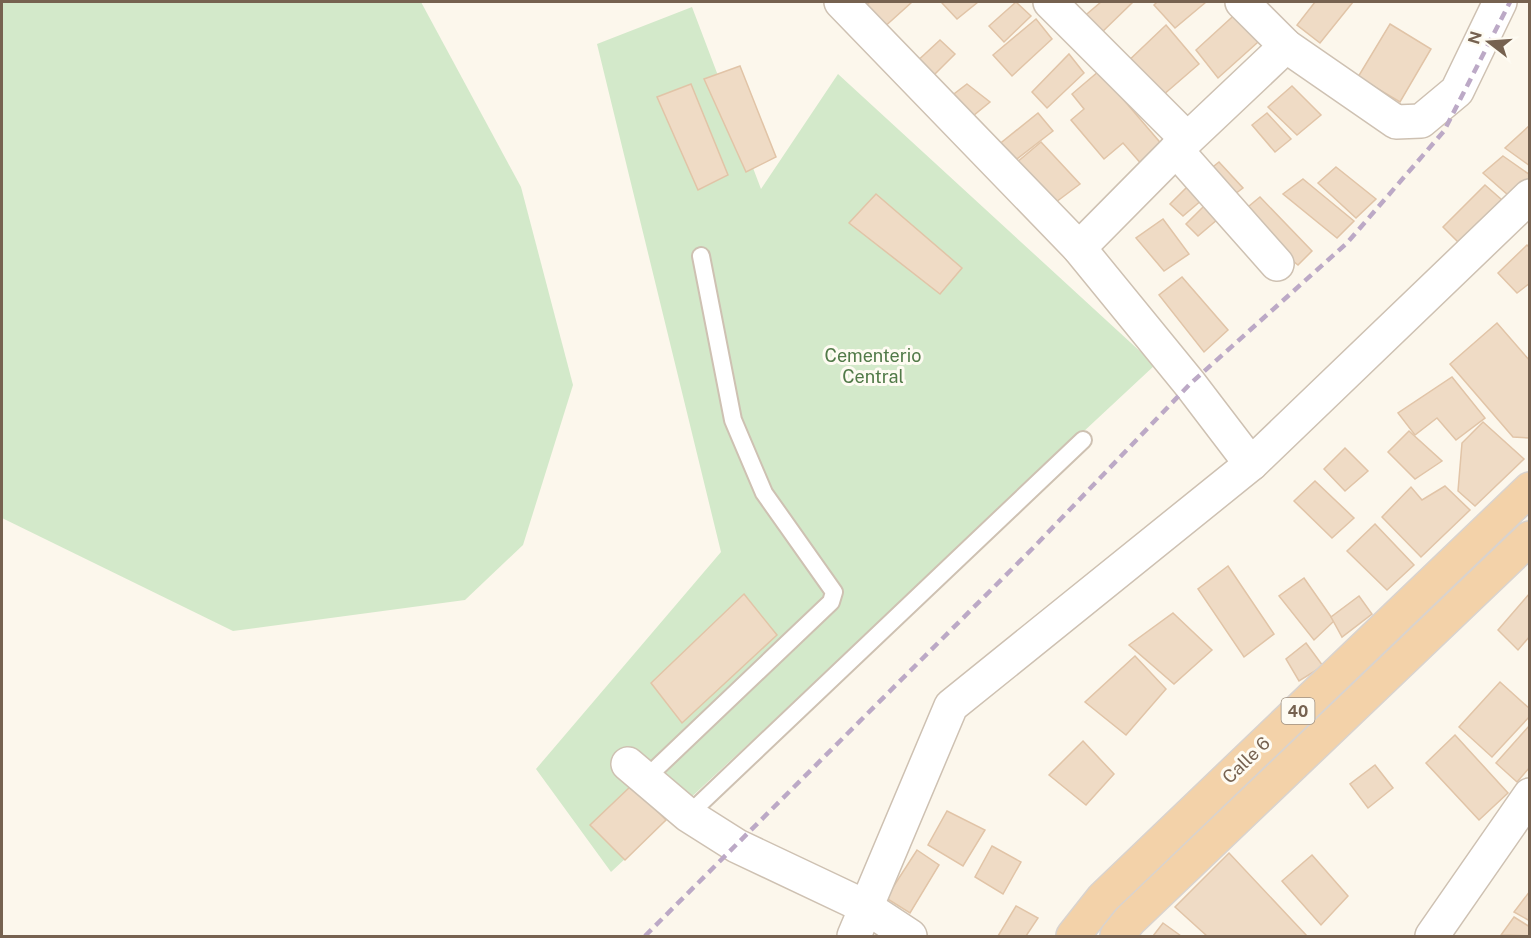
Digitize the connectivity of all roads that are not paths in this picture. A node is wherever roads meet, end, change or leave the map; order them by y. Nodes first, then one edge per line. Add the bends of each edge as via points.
1 (841, 2) edge
2 (1050, 2) edge
3 (1242, 2) edge
4 (1500, 2) edge
5 (1286, 45) junction
6 (1181, 144) junction
7 (1530, 196) edge
8 (1079, 249) junction
9 (701, 256) dead end
10 (1277, 264) dead end
11 (1083, 440) dead end
12 (1251, 464) junction
13 (1530, 489) edge
14 (1530, 538) edge
15 (637, 771) joint
16 (1530, 795) edge
17 (688, 815) junction
18 (866, 907) junction
19 (854, 936) edge
20 (910, 936) edge
21 (1072, 936) edge
22 (1117, 936) edge
23 (1432, 936) edge

1 - 8 street
2 - 6 street
3 - 5 street
4 - 5 street via 1457,91 1421,121 1395,122
5 - 6 street
6 - 8 street
6 - 10 street
7 - 12 street
8 - 12 street
9 - 15 lane via 733,420 764,493 834,592 831,602
11 - 17 lane
12 - 18 street via 951,706
13 - 21 highway, Calle 6 / 40 via 1103,898
14 - 22 highway, Calle 6 / 40
15 - 17 street
16 - 23 street
17 - 18 street via 737,846
18 - 19 street
18 - 20 street

